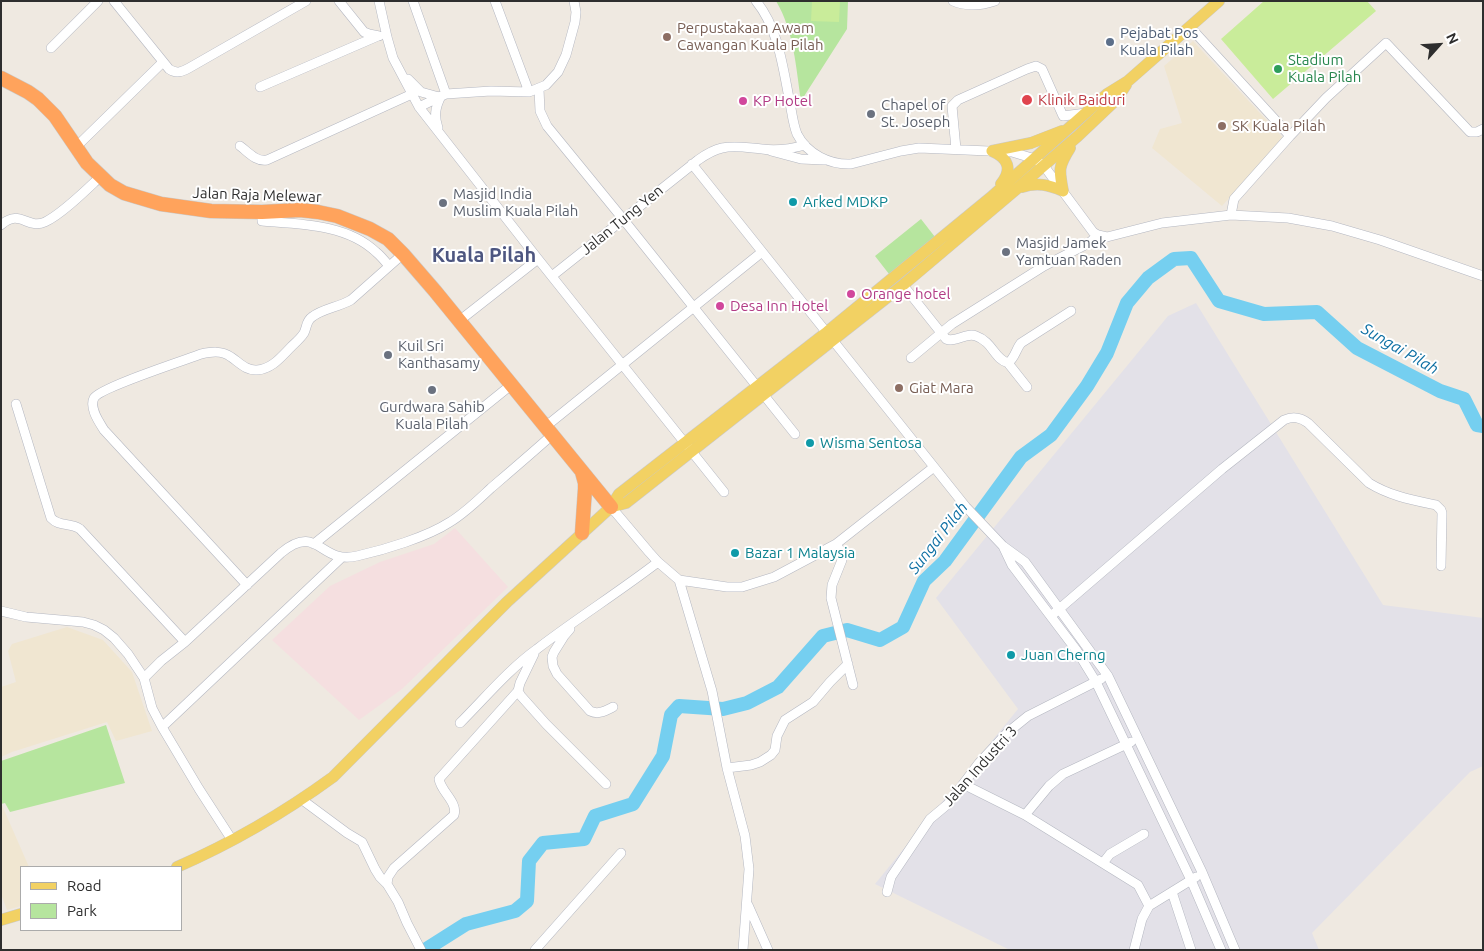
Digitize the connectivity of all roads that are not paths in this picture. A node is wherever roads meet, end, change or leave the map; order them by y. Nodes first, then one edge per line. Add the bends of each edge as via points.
1 (98, 1) edge
2 (306, 1) edge
3 (339, 1) edge
4 (380, 1) edge
5 (412, 1) edge
6 (495, 1) edge
7 (574, 1) edge
8 (756, 1) edge
9 (952, 1) edge
10 (995, 1) edge
11 (1219, 1) edge
12 (115, 2) edge
13 (1190, 27) junction
14 (382, 36) junction
15 (51, 48) dead end
16 (393, 58) junction
17 (163, 62) junction
18 (1, 78) edge
19 (1128, 81) junction
20 (260, 86) dead end
21 (539, 89) junction
22 (529, 92) junction
23 (412, 94) junction
24 (442, 96) junction
25 (419, 107) junction
26 (1086, 113) junction
27 (1072, 126) junction
28 (1483, 129) edge
29 (1078, 136) junction
30 (1290, 136) junction
31 (445, 142) junction
32 (805, 145) junction
33 (240, 146) dead end
34 (76, 147) junction
35 (765, 150) junction
36 (956, 150) junction
37 (992, 151) junction
38 (827, 160) junction
39 (1039, 162) junction
40 (692, 164) junction
41 (100, 177) junction
42 (1019, 187) junction
43 (1064, 191) junction
44 (990, 198) junction
45 (262, 212) junction
46 (1231, 215) junction
47 (623, 219) junction
48 (1, 225) edge
49 (1098, 235) junction
50 (762, 252) junction
51 (403, 254) junction
52 (538, 259) junction
53 (390, 266) junction
54 (552, 276) junction
55 (1483, 276) edge
56 (903, 285) junction
57 (694, 307) junction
58 (1071, 311) dead end
59 (459, 321) junction
60 (941, 333) junction
61 (830, 336) junction
62 (911, 358) dead end
63 (1008, 363) junction
64 (622, 365) junction
65 (511, 385) junction
66 (1026, 387) dead end
67 (760, 391) junction
68 (16, 404) dead end
69 (549, 431) junction
70 (795, 434) dead end
71 (688, 448) junction
72 (934, 467) junction
73 (582, 471) junction
74 (724, 492) dead end
75 (611, 507) junction
76 (582, 533) junction
77 (314, 544) junction
78 (836, 544) junction
79 (1003, 546) junction
80 (341, 558) junction
81 (658, 562) junction
82 (1441, 566) dead end
83 (679, 580) junction
84 (247, 585) junction
85 (1060, 609) junction
86 (1, 611) edge
87 (1051, 616) junction
88 (581, 618) junction
89 (185, 642) junction
90 (536, 649) junction
91 (848, 664) junction
92 (1108, 676) junction
93 (144, 678) junction
94 (1096, 682) junction
95 (854, 685) dead end
96 (518, 691) junction
97 (613, 707) dead end
98 (460, 723) dead end
99 (162, 727) junction
100 (1138, 738) junction
101 (1126, 745) junction
102 (727, 768) junction
103 (606, 784) dead end
104 (963, 784) junction
105 (301, 799) junction
106 (1025, 815) junction
107 (1144, 834) dead end
108 (232, 840) junction
109 (621, 853) dead end
110 (1103, 864) junction
111 (179, 866) edge
112 (1202, 872) junction
113 (1191, 880) junction
114 (388, 884) junction
115 (887, 892) dead end
116 (1172, 892) junction
117 (747, 902) junction
118 (1149, 906) junction
119 (20, 914) edge
120 (1, 920) edge
121 (419, 947) edge
122 (535, 950) edge
123 (743, 950) edge
124 (768, 950) edge
125 (1134, 950) edge
126 (1191, 950) edge
127 (1221, 950) edge
128 (1235, 950) edge

1 - 15 street
2 - 17 street via 184,71 174,72
3 - 14 street via 364,32
4 - 14 street
5 - 24 street
6 - 22 street
7 - 21 street via 575,22 562,65 550,82
8 - 32 street via 773,30 794,125
9 - 10 street via 978,6
11 - 13 main road
12 - 17 street
13 - 19 main road
13 - 30 street
14 - 16 street
14 - 20 street
16 - 23 street
16 - 24 street via 414,86 426,94
17 - 34 street
18 - 34 highway, Jalan Raja Melewar via 38,99 55,116
19 - 26 main road
19 - 29 main road via 1116,100
21 - 22 street
21 - 47 street via 540,112 547,126
22 - 24 street via 491,91
23 - 25 street
23 - 33 street via 267,160 255,158
24 - 25 street
24 - 31 street via 435,114
25 - 31 street
26 - 27 main road
26 - 36 street via 1063,116 1042,69 1036,66 958,100 952,106
27 - 37 main road via 1031,143
27 - 39 main road
28 - 30 street via 1470,132 1386,43
29 - 39 main road
29 - 43 main road via 1061,162
30 - 46 street via 1234,199
31 - 52 street
32 - 35 street
32 - 38 street
34 - 41 highway, Jalan Raja Melewar
35 - 38 street via 801,159
35 - 40 street, Jalan Tung Yen via 721,148
36 - 37 street
36 - 38 street via 911,149 851,164
37 - 39 street via 1012,152
37 - 44 main road via 1004,159 1008,171
39 - 42 main road
39 - 43 street
39 - 44 main road
40 - 47 street, Jalan Tung Yen
40 - 50 street
41 - 45 highway, Jalan Raja Melewar via 124,193 161,204 211,212
41 - 48 street via 45,222 13,218
42 - 43 main road via 1040,184
42 - 56 main road
43 - 49 street
44 - 61 main road
45 - 51 highway, Jalan Raja Melewar via 300,210 337,216 388,238
45 - 53 street via 262,221 309,225 361,240
46 - 49 street
46 - 55 street via 1288,218 1332,226
47 - 54 street, Jalan Tung Yen
47 - 57 street
49 - 60 street
50 - 57 street
50 - 61 street
51 - 53 street
51 - 59 highway, Jalan Raja Melewar
52 - 54 street
52 - 59 street
53 - 84 street via 351,300 318,312 308,320 304,333 269,367 249,370 231,357 214,352 201,354 95,396 92,403 104,430
54 - 64 street
56 - 60 street
56 - 61 main road
57 - 64 street
57 - 67 street
58 - 63 street via 1021,342
59 - 65 highway, Jalan Raja Melewar
60 - 62 street
60 - 63 street via 950,341 975,335 989,343 1001,361
61 - 67 main road
61 - 72 street
63 - 66 street
64 - 69 street
64 - 71 street
65 - 69 highway, Jalan Raja Melewar
65 - 77 street
67 - 70 street
67 - 71 main road
68 - 89 street via 51,518 58,524 74,525 80,529
69 - 73 highway, Jalan Raja Melewar
69 - 80 street via 449,523 374,552
71 - 74 street
71 - 75 main road via 620,494
72 - 78 street
72 - 79 street via 966,508
73 - 75 highway, Jalan Raja Melewar
73 - 76 highway via 585,489
75 - 76 main road
75 - 81 street
76 - 105 main road via 507,602 344,767
77 - 80 street
77 - 84 street via 295,543
78 - 83 street via 774,577 742,587
78 - 91 street via 842,560 832,585 831,598
79 - 85 street via 1025,562
79 - 87 street via 1012,565
80 - 99 street
81 - 83 street
81 - 88 street
82 - 85 street via 1442,513 1438,507 1380,489 1308,423 1292,417 1222,469
83 - 102 street via 712,691
84 - 89 street
85 - 87 street
85 - 92 street
86 - 93 street via 94,625 121,645
87 - 94 street
88 - 90 street
88 - 97 street via 554,652 554,669 590,711 595,714
89 - 93 street
90 - 96 street
90 - 98 street
91 - 95 street
91 - 102 street via 813,702 785,720 771,755 751,765
92 - 94 street, Jalan Industri 3
92 - 100 street
93 - 99 street via 152,708
94 - 101 street
94 - 104 street, Jalan Industri 3 via 1028,716 1007,733
96 - 103 street
96 - 114 street via 439,779 454,806 454,815 394,868
99 - 108 street
100 - 101 street
100 - 112 street
101 - 106 street via 1063,774
101 - 113 street
102 - 117 street via 745,836
104 - 106 street
104 - 115 street, Jalan Industri 3 via 948,804 930,819 891,877
105 - 108 main road
105 - 114 street via 362,842 375,870
106 - 110 street
107 - 110 street via 1110,854
108 - 111 main road
109 - 122 street
110 - 118 street via 1138,885
112 - 113 street
112 - 128 street
113 - 116 street
113 - 127 street
114 - 121 street
116 - 118 street
116 - 126 street
117 - 123 street
117 - 124 street
118 - 125 street
119 - 120 main road

